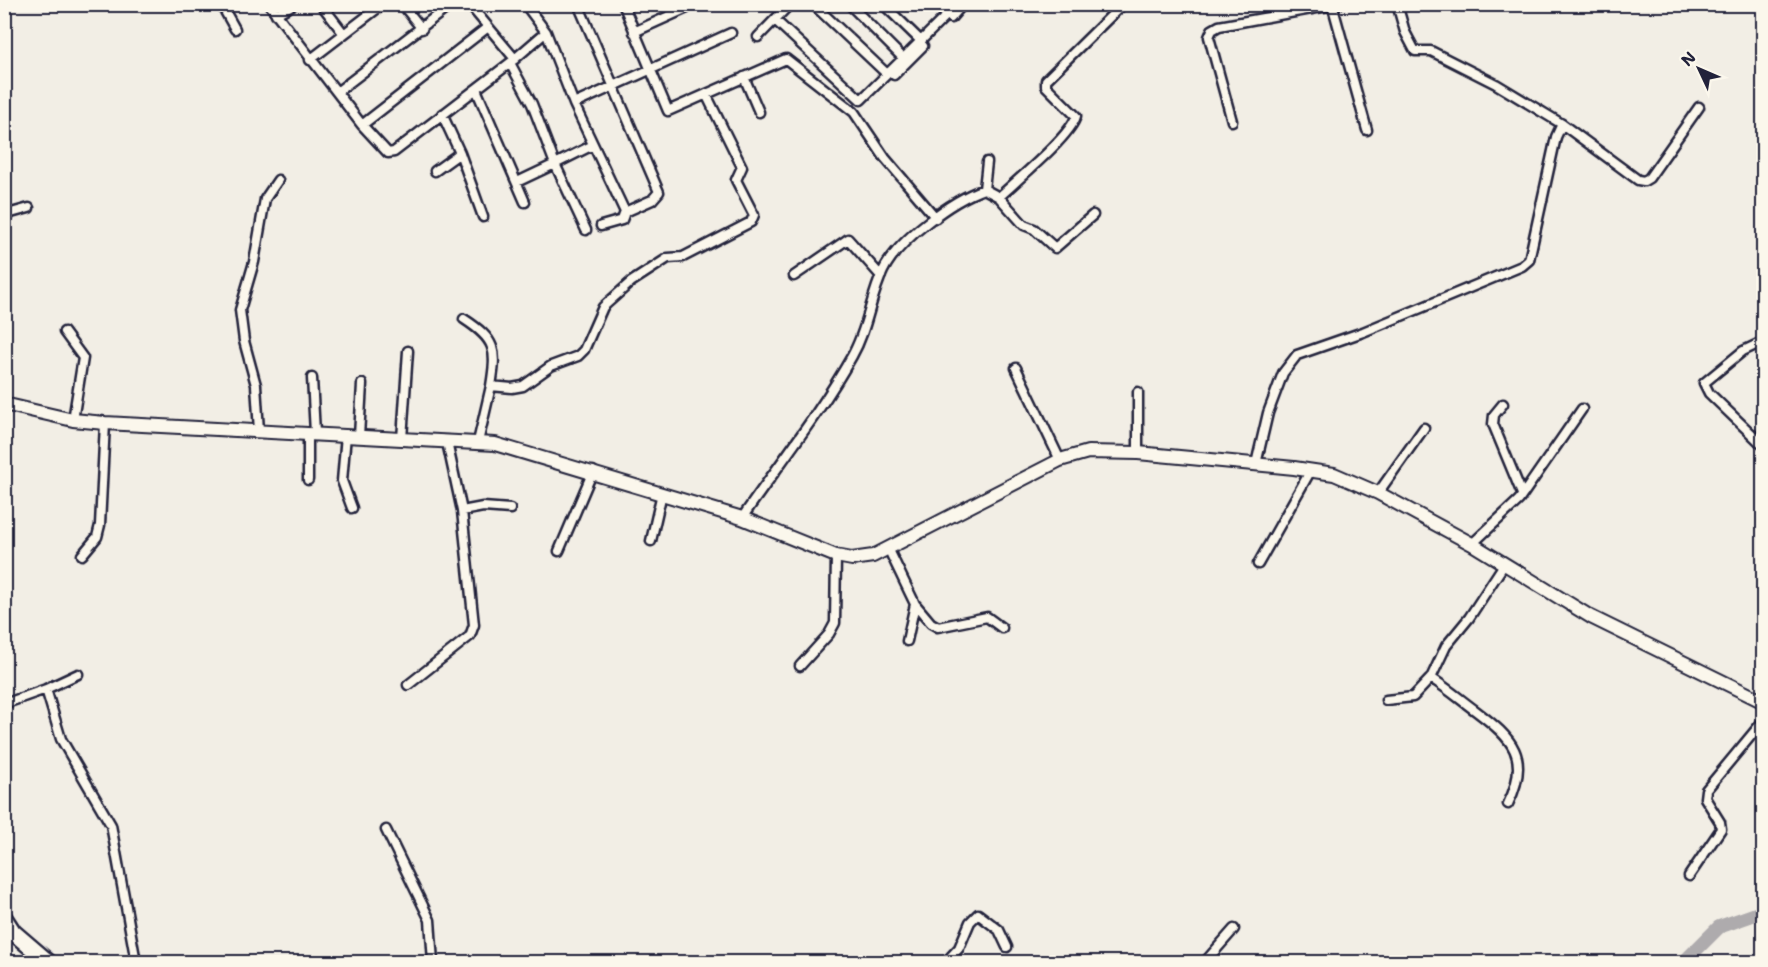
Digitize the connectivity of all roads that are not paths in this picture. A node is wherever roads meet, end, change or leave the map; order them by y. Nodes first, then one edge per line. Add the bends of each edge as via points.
1 (221, 4) edge
2 (269, 4) edge
3 (294, 4) edge
4 (321, 4) edge
5 (383, 4) edge
6 (402, 4) edge
7 (452, 4) edge
8 (470, 4) edge
9 (525, 4) edge
10 (578, 4) edge
11 (623, 4) edge
12 (790, 4) edge
13 (813, 4) edge
14 (849, 4) edge
15 (883, 4) edge
16 (942, 4) edge
17 (963, 4) edge
18 (1123, 4) edge
19 (1397, 4) edge
20 (1334, 5) edge
21 (687, 8) dead end
22 (276, 14) junction
23 (952, 14) junction
24 (775, 20) junction
25 (489, 27) junction
26 (235, 29) dead end
27 (422, 29) junction
28 (546, 32) junction
29 (634, 32) junction
30 (731, 33) dead end
31 (344, 34) junction
32 (758, 37) dead end
33 (921, 41) junction
34 (903, 58) junction
35 (310, 60) junction
36 (513, 61) junction
37 (651, 71) junction
38 (887, 74) junction
39 (744, 77) junction
40 (613, 87) junction
41 (476, 89) junction
42 (337, 92) junction
43 (706, 94) junction
44 (574, 104) junction
45 (1699, 107) dead end
46 (759, 112) dead end
47 (854, 112) junction
48 (442, 114) junction
49 (1232, 121) dead end
50 (1562, 124) junction
51 (362, 125) junction
52 (1367, 130) dead end
53 (593, 145) junction
54 (460, 153) junction
55 (987, 162) dead end
56 (555, 164) junction
57 (435, 171) dead end
58 (278, 180) dead end
59 (517, 182) junction
60 (984, 189) junction
61 (999, 198) junction
62 (525, 202) dead end
63 (29, 207) dead end
64 (625, 212) junction
65 (1093, 214) dead end
66 (4, 215) edge
67 (483, 217) dead end
68 (936, 218) junction
69 (601, 226) dead end
70 (586, 230) dead end
71 (794, 276) dead end
72 (881, 276) junction
73 (464, 319) dead end
74 (64, 332) dead end
75 (1764, 341) edge
76 (408, 351) dead end
77 (1016, 368) dead end
78 (312, 378) dead end
79 (362, 384) dead end
80 (491, 386) junction
81 (1138, 392) dead end
82 (4, 404) edge
83 (1503, 404) dead end
84 (1582, 409) dead end
85 (73, 420) junction
86 (105, 423) junction
87 (1424, 428) dead end
88 (259, 431) junction
89 (312, 433) junction
90 (352, 435) junction
91 (402, 439) junction
92 (447, 442) junction
93 (478, 442) junction
94 (1764, 446) edge
95 (1138, 453) junction
96 (1060, 460) junction
97 (1256, 464) junction
98 (1311, 470) junction
99 (593, 471) junction
100 (308, 480) dead end
101 (662, 493) junction
102 (1378, 493) junction
103 (1522, 494) junction
104 (352, 508) dead end
105 (510, 509) dead end
106 (462, 511) junction
107 (742, 518) junction
108 (651, 541) dead end
109 (1472, 544) junction
110 (888, 548) junction
111 (559, 551) dead end
112 (82, 555) dead end
113 (836, 556) junction
114 (1258, 564) dead end
115 (1503, 566) junction
116 (915, 604) junction
117 (1002, 628) dead end
118 (907, 641) dead end
119 (800, 666) dead end
120 (78, 674) dead end
121 (1431, 678) junction
122 (408, 685) dead end
123 (46, 688) junction
124 (1386, 700) dead end
125 (1764, 702) edge
126 (4, 704) edge
127 (1764, 720) edge
128 (1508, 804) dead end
129 (386, 830) dead end
130 (1689, 876) dead end
131 (4, 918) edge
132 (1234, 929) dead end
133 (1007, 947) dead end
134 (48, 963) edge
135 (136, 963) edge
136 (433, 963) edge
137 (946, 963) edge
138 (1205, 963) edge

1 - 26 street
2 - 22 street
3 - 22 street
4 - 31 street
5 - 31 street
6 - 27 street
7 - 27 street
8 - 25 street
9 - 28 street
10 - 40 street
11 - 29 street
12 - 24 street
13 - 38 street
14 - 34 street
15 - 33 street
16 - 23 street
17 - 23 street
18 - 61 street via 1047,80 1050,92 1076,116 1074,123
19 - 50 street via 1414,51 1431,51
20 - 49 street via 1212,30 1209,37
20 - 52 street
21 - 29 street
22 - 35 street
23 - 33 street
23 - 47 street
24 - 32 street
24 - 38 street via 861,100
25 - 36 street
25 - 51 street
27 - 42 street
28 - 36 street
28 - 44 street
29 - 37 street
30 - 37 street
31 - 35 street
33 - 34 street
34 - 38 street
35 - 42 street
36 - 41 street
36 - 56 street
37 - 40 street
37 - 43 street via 668,111
39 - 43 street
39 - 46 street
39 - 47 street via 786,59
40 - 44 street
40 - 64 street via 659,192 652,200
41 - 48 street
41 - 59 street
42 - 51 street
43 - 80 street via 742,167 736,180 754,215 752,222 683,257 668,258 631,282 603,307 578,356 551,366 523,386
44 - 53 street
45 - 50 street via 1644,181
47 - 68 street via 885,158
48 - 51 street via 391,153 385,152
48 - 54 street
50 - 97 street via 1529,260 1363,332 1297,355 1283,373 1268,413
53 - 56 street
53 - 64 street
54 - 57 street
54 - 67 street
55 - 60 street
56 - 59 street
56 - 70 street
58 - 88 street via 265,199 254,262 240,310 256,385
59 - 62 street
60 - 61 street
60 - 68 street
61 - 65 street via 1024,225 1055,248
63 - 66 street
64 - 69 street via 622,220
68 - 72 street via 895,253
71 - 72 street via 848,239
72 - 107 street via 853,356
73 - 80 street via 486,333 495,357
74 - 85 street via 83,358
75 - 94 street via 1743,351 1704,383 1708,393
76 - 91 street
77 - 96 street
78 - 89 street
79 - 90 street
80 - 93 street
81 - 95 street
82 - 85 street
83 - 103 street via 1494,415 1493,424
84 - 103 street
85 - 86 street
86 - 88 street
86 - 112 street via 100,525 97,537
87 - 102 street
88 - 89 street
89 - 90 street
89 - 100 street
90 - 91 street
90 - 104 street via 342,481
91 - 92 street
92 - 93 street
92 - 106 street
93 - 99 street
95 - 96 street via 1088,452
95 - 97 street
96 - 110 street
97 - 98 street
98 - 102 street via 1335,474
98 - 114 street
99 - 101 street
99 - 111 street
101 - 107 street
101 - 108 street
102 - 109 street
103 - 109 street
105 - 106 street via 483,507
106 - 122 street via 473,631
107 - 113 street
109 - 115 street
110 - 113 street via 862,558
110 - 116 street
113 - 119 street via 835,623
115 - 121 street via 1446,646
115 - 125 street via 1591,617
116 - 117 street via 938,627 987,617
116 - 118 street
120 - 123 street
121 - 124 street via 1413,697
121 - 128 street via 1502,731 1513,745 1520,776
123 - 126 street
123 - 135 street via 61,739 111,825
127 - 130 street via 1706,789 1705,798 1721,829
129 - 136 street via 430,920
131 - 134 highway via 13,932
132 - 138 street
133 - 137 street via 999,930 978,914

